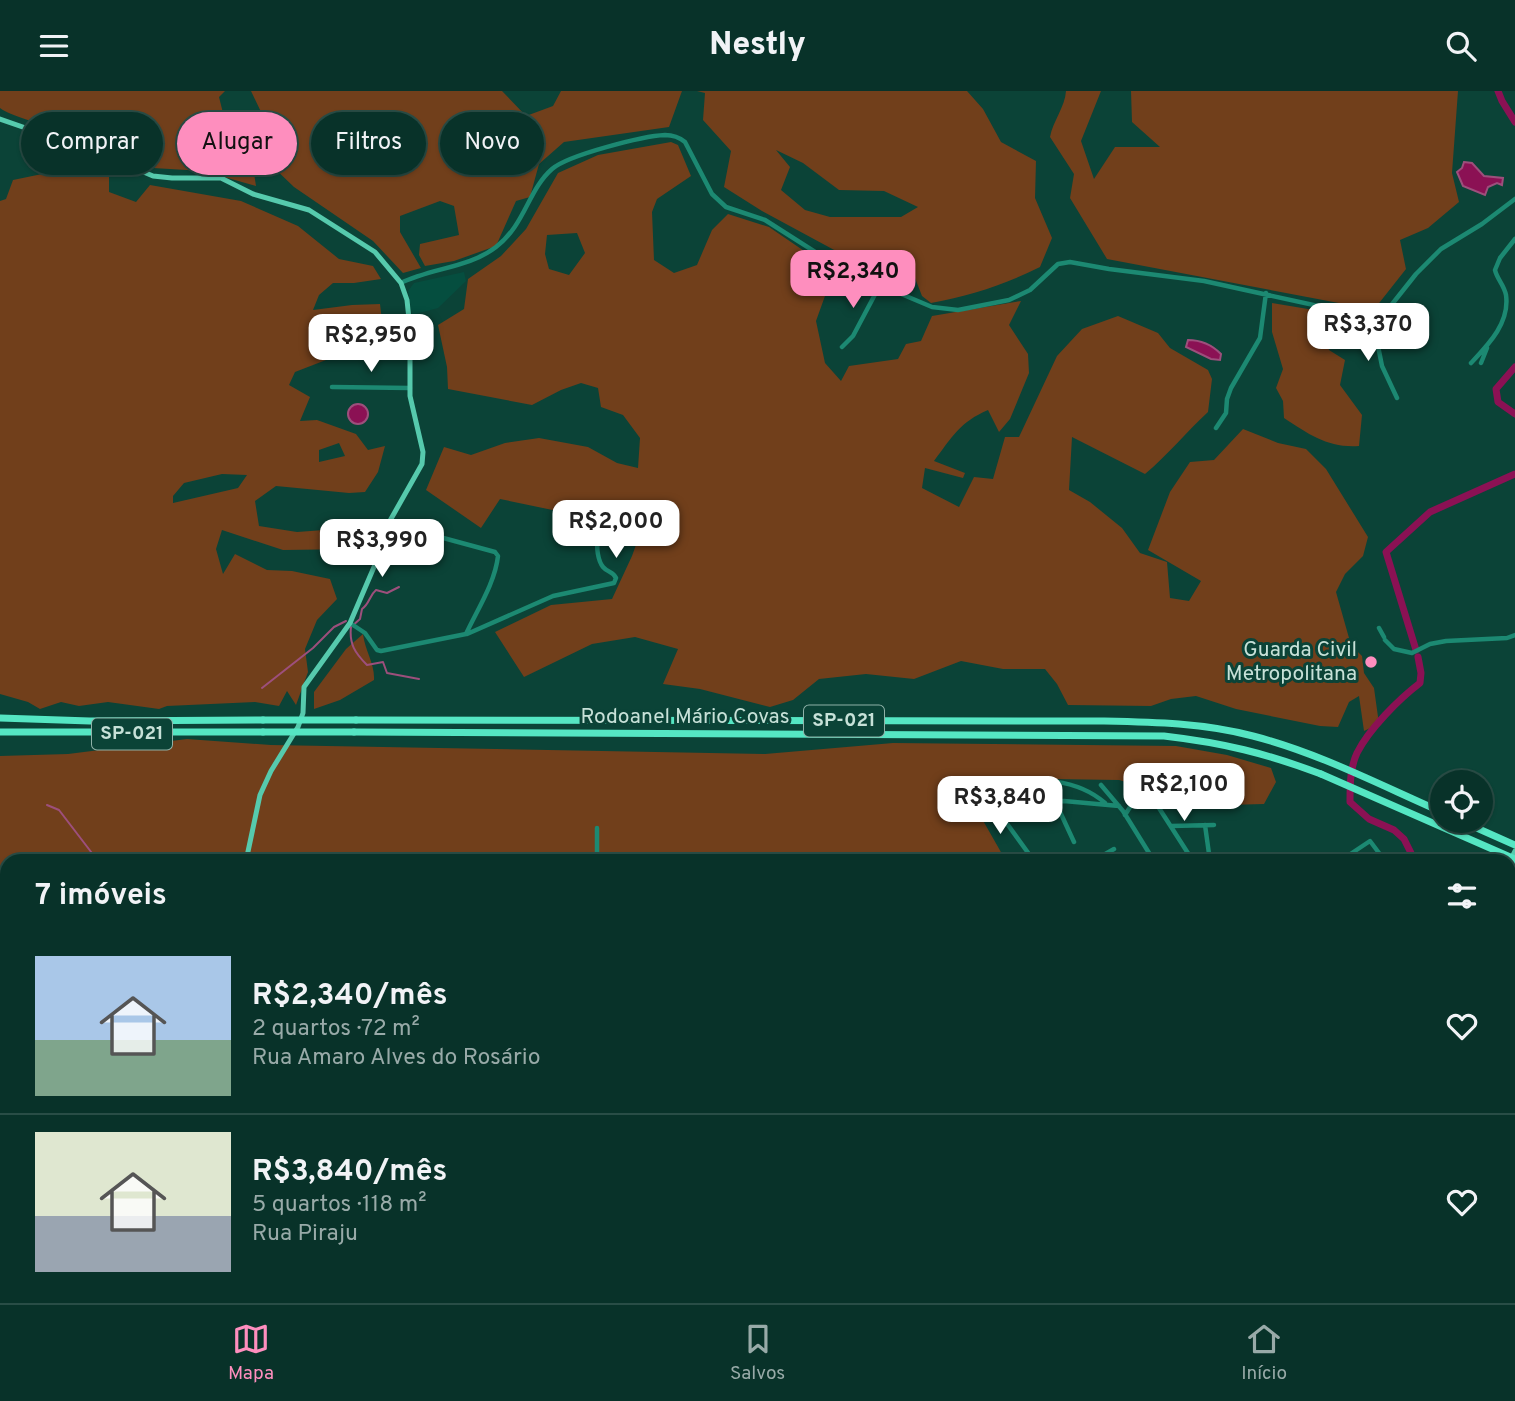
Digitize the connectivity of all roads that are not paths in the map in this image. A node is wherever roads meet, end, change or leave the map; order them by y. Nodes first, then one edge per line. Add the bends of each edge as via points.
1 (0, 119) edge
2 (1515, 199) edge
3 (1515, 239) edge
4 (401, 283) junction
5 (880, 285) junction
6 (1266, 293) junction
7 (1372, 316) junction
8 (1489, 344) junction
9 (842, 347) dead end
10 (1471, 363) dead end
11 (1481, 363) dead end
12 (332, 387) dead end
13 (410, 388) junction
14 (1397, 398) dead end
15 (1216, 428) dead end
16 (388, 523) junction
17 (598, 540) dead end
18 (350, 623) junction
19 (1379, 628) dead end
20 (466, 634) junction
21 (1515, 635) edge
22 (0, 718) edge
23 (0, 732) edge
24 (1101, 785) dead end
25 (987, 796) dead end
26 (1055, 801) junction
27 (1105, 803) junction
28 (995, 805) junction
29 (1119, 806) junction
30 (1430, 807) edge
31 (1125, 815) junction
32 (1205, 825) junction
33 (1214, 825) dead end
34 (1171, 826) junction
35 (597, 828) dead end
36 (1488, 833) edge
37 (1074, 842) dead end
38 (1515, 845) edge
39 (1114, 849) dead end
40 (247, 854) edge
41 (597, 854) edge
42 (1029, 854) edge
43 (1105, 854) edge
44 (1150, 854) edge
45 (1189, 854) edge
46 (1209, 854) edge
47 (1350, 854) edge
48 (1380, 854) edge
49 (1499, 854) edge

1 - 4 main road via 79,154 120,162 157,177 221,178 253,194 295,205 364,244
2 - 7 street via 1441,249 1393,305
3 - 8 street via 1496,267 1506,303
4 - 5 street via 496,247 514,231 542,182 560,164 667,135 685,142 712,194 723,204 765,221 832,264
4 - 13 main road via 410,317
5 - 6 street via 924,305 965,309 1016,297 1059,264 1072,262
5 - 9 street via 853,336
6 - 7 street
6 - 15 street via 1260,338 1231,388 1226,413
7 - 14 street via 1382,366
8 - 10 street
8 - 11 street
12 - 13 street
13 - 16 main road via 423,461
16 - 18 main road
16 - 20 street via 497,553 491,580
17 - 20 street via 602,565 614,574 614,583 553,596
18 - 20 street via 381,651
18 - 40 main road via 304,687 298,727 260,795
19 - 21 street via 1394,649 1412,653 1437,642
22 - 30 highway, Rodoanel Mário Covas / SP-021, bridge via 1148,721 1252,736 1327,761
23 - 49 highway, Rodoanel Mário Covas / SP-021, bridge via 1152,735 1249,749 1321,774
24 - 29 street
25 - 28 street
26 - 27 street
26 - 28 street
26 - 37 street
27 - 28 street via 1082,788 1039,781 1000,788
27 - 29 street
28 - 42 street
29 - 31 street
31 - 34 street via 1139,793 1146,792
31 - 44 street
32 - 33 street
32 - 34 street
32 - 46 street
34 - 45 street
35 - 41 street
36 - 38 highway
39 - 43 street
47 - 48 street via 1370,841

